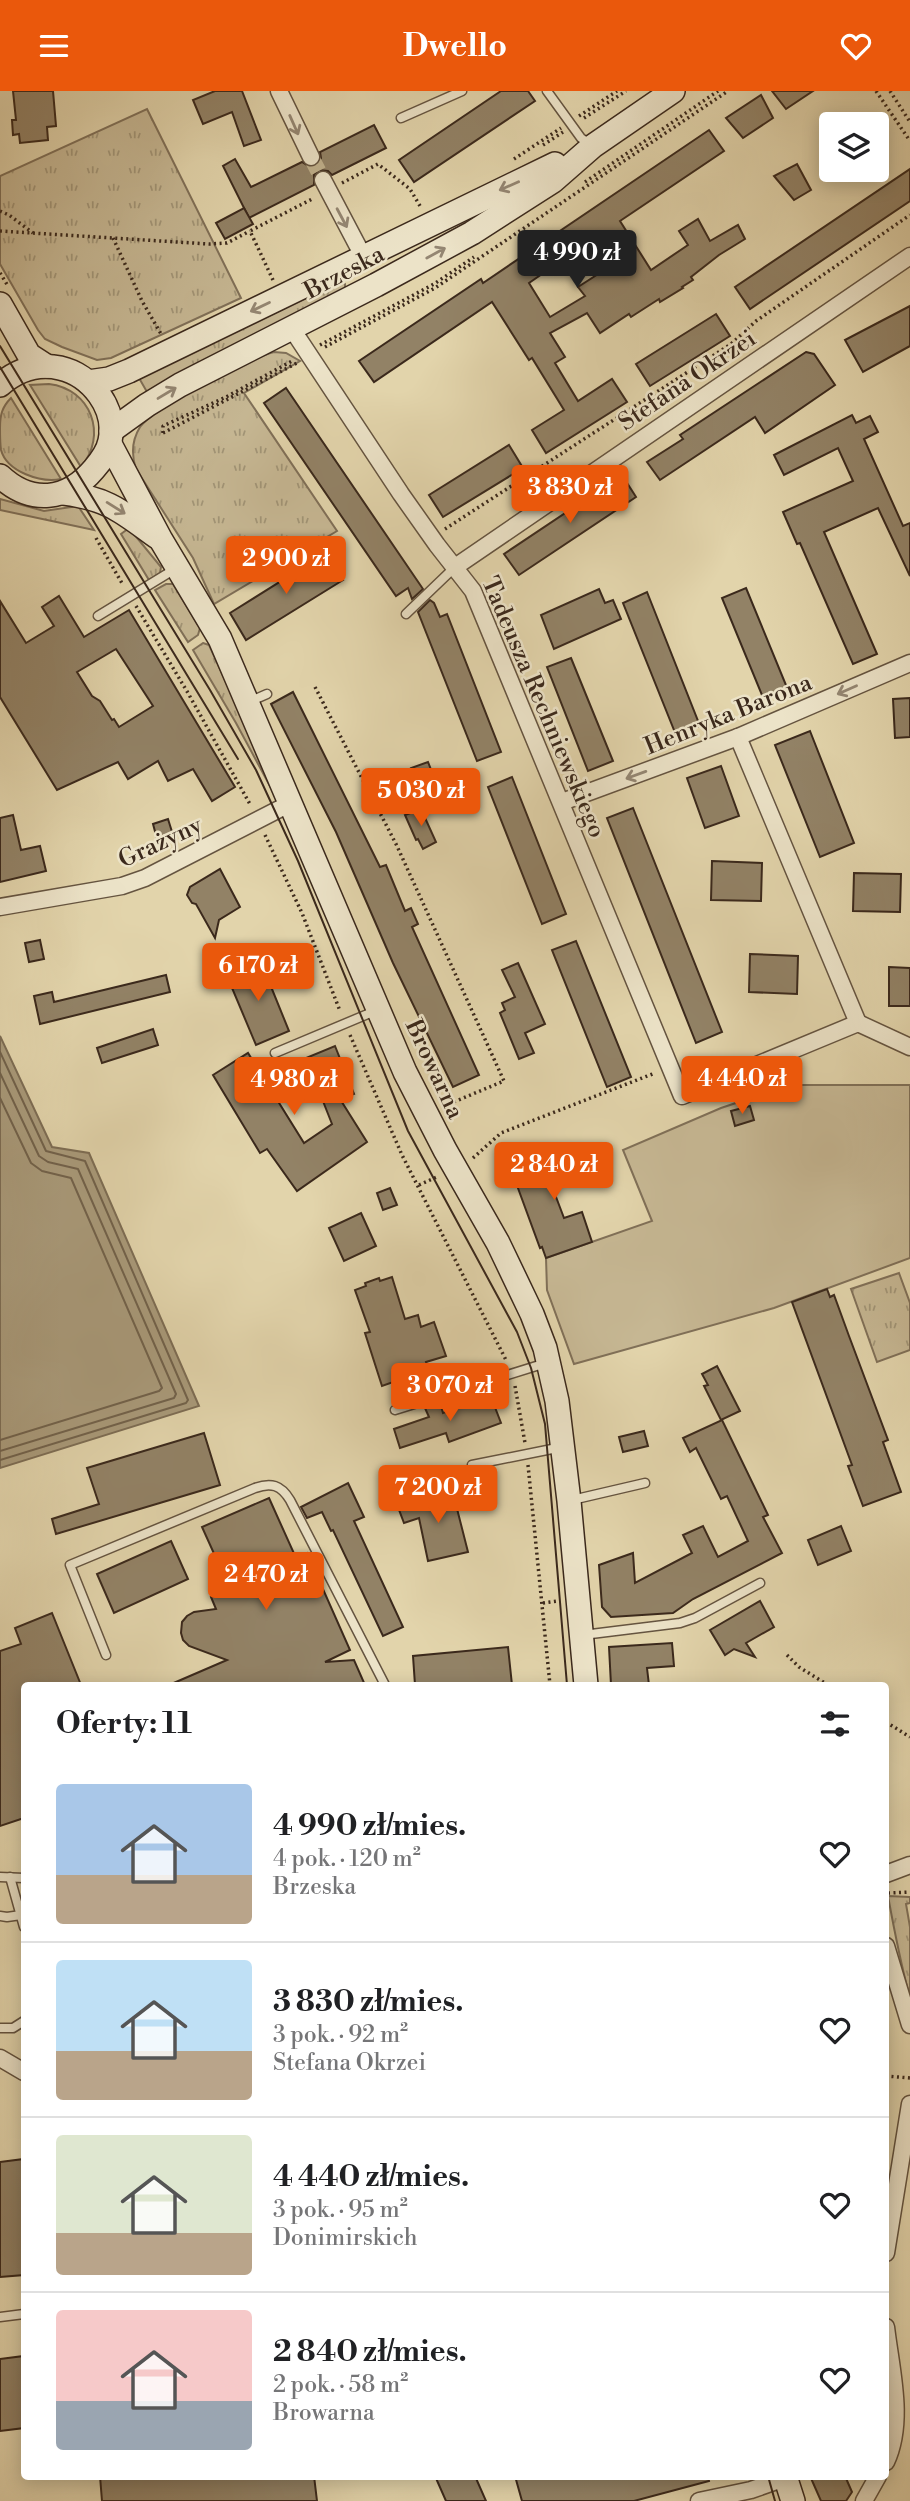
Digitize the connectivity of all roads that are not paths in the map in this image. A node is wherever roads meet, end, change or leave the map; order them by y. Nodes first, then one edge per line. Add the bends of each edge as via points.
1 (279, 91) edge
2 (461, 91) edge
3 (547, 91) edge
4 (673, 91) edge
5 (401, 118) dead end
6 (593, 146) junction
7 (311, 157) tunnel mouth
8 (325, 185) tunnel mouth
9 (363, 256) junction
10 (910, 256) edge
11 (5, 297) edge
12 (292, 328) junction
13 (46, 366) junction
14 (89, 381) junction
15 (0, 385) edge
16 (110, 438) junction
17 (2, 481) edge
18 (64, 493) junction
19 (160, 540) junction
20 (455, 567) junction
21 (177, 568) junction
22 (406, 614) dead end
23 (98, 616) dead end
24 (910, 663) edge
25 (738, 737) junction
26 (562, 802) junction
27 (291, 803) junction
28 (0, 907) edge
29 (378, 1010) junction
30 (858, 1023) junction
31 (910, 1047) edge
32 (275, 1053) dead end
33 (549, 1362) junction
34 (395, 1410) dead end
35 (563, 1447) junction
36 (472, 1465) dead end
37 (645, 1483) dead end
38 (569, 1501) junction
39 (760, 1583) dead end
40 (580, 1635) junction
41 (106, 1655) dead end
42 (383, 1682) edge
43 (586, 1682) edge
44 (910, 1865) edge
45 (889, 1873) edge
46 (0, 1877) edge
47 (10, 1877) junction
48 (21, 1878) edge
49 (21, 1915) joint
50 (0, 1916) edge
51 (889, 1956) edge
52 (21, 2023) edge
53 (910, 2025) edge
54 (0, 2028) edge
55 (0, 2058) edge
56 (21, 2070) edge
57 (910, 2104) edge
58 (889, 2234) edge
59 (21, 2313) edge
60 (0, 2316) edge
61 (889, 2350) edge
62 (889, 2452) edge
63 (777, 2480) edge
64 (786, 2480) edge
65 (876, 2480) edge
66 (699, 2501) edge
67 (793, 2501) edge
68 (864, 2501) edge

1 -> 7 street
2 - 5 lane
3 - 6 lane via 581,138
4 - 6 main road, Brzeska
6 -> 9 main road, Brzeska
12 -> 6 main road, Brzeska via 472,233 553,181
8 -> 9 street
9 -> 14 main road, Brzeska via 129,372
10 - 20 street, Stefana Okrzei
11 - 13 main road via 29,355
16 -> 12 main road, Brzeska via 147,405 180,385
12 - 20 street, Tadeusza Rechniewskiego
13 - 14 main road via 74,372
13 - 15 main road via 23,370
14 - 16 main road, Browarna via 103,402
16 - 18 main road via 92,472
16 - 19 main road, Browarna
17 - 18 main road, Browarna via 30,494
18 -> 19 main road, Browarna via 109,503
19 - 21 main road, Browarna
20 - 22 lane
20 - 26 street, Tadeusza Rechniewskiego via 473,591
21 - 23 lane
21 - 27 main road, Browarna via 258,698
24 -> 25 street, Henryka Barona
25 -> 26 street, Henryka Barona
25 - 30 street
26 - 30 street, Tadeusza Rechniewskiego via 682,1096
27 - 28 street, Grażyny via 145,878
27 - 29 main road, Browarna
29 - 32 lane
29 - 33 main road, Browarna via 427,1115 533,1314
30 - 31 street
33 - 34 lane
33 - 35 main road, Browarna
35 - 36 lane
35 - 38 main road, Browarna
37 - 38 lane
38 - 40 main road, Browarna
39 - 40 lane via 680,1623
40 - 43 main road, Browarna
41 - 42 lane via 70,1565 270,1484 290,1500
44 - 45 street
46 - 47 lane
47 - 48 lane
47 - 49 lane
49 - 50 lane
51 - 53 street
52 - 54 lane
55 - 56 street
57 - 58 street
59 - 60 lane
61 - 62 street via 895,2396
63 - 66 street
64 - 67 main road
65 - 68 street

